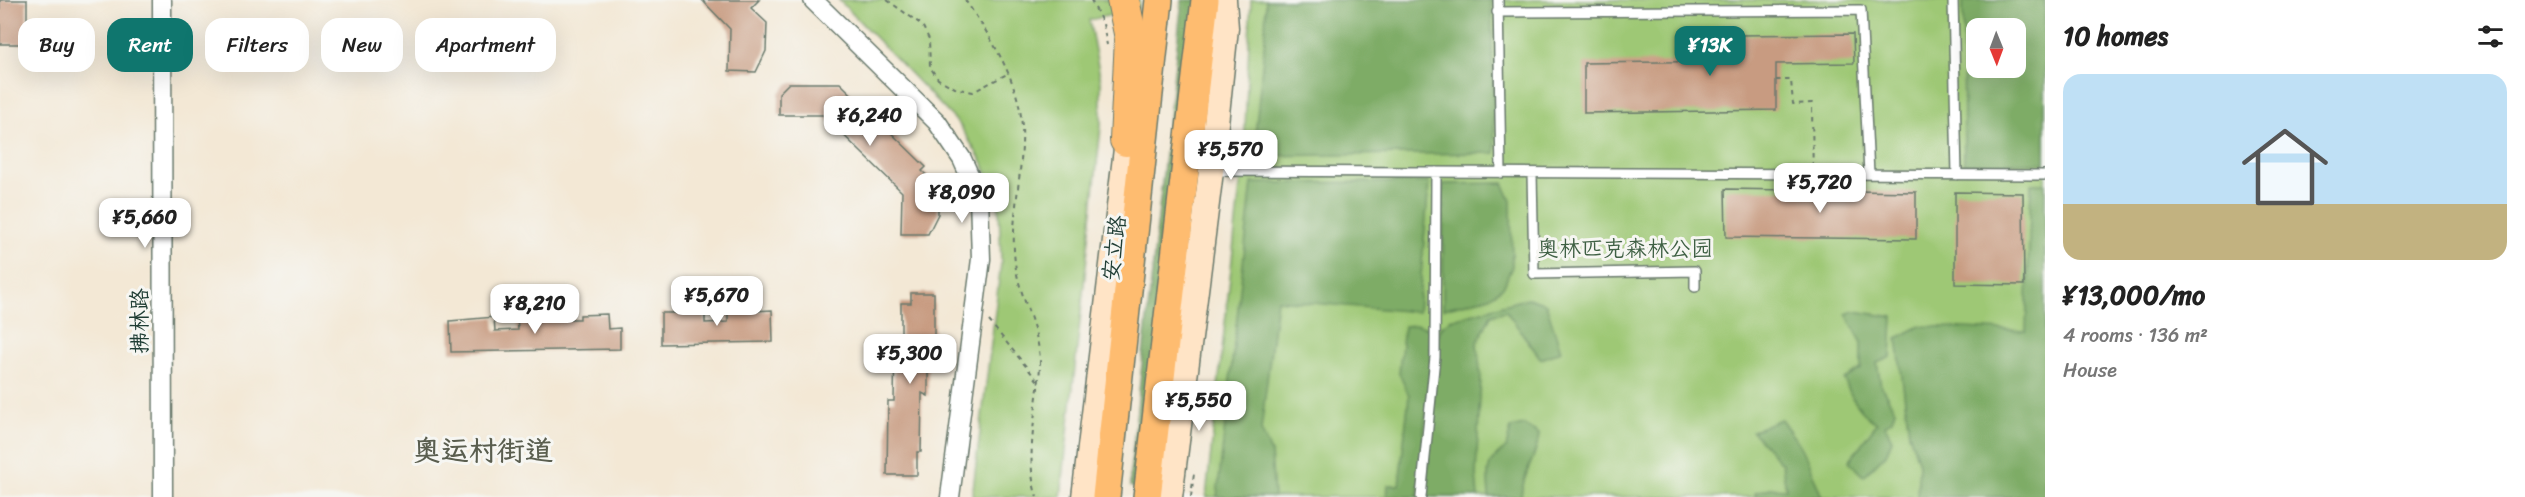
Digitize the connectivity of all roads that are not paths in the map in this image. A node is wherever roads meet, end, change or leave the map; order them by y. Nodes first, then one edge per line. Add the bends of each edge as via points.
1 (162, 0) edge
2 (813, 0) edge
3 (1124, 0) edge
4 (1146, 0) edge
5 (1159, 0) edge
6 (1205, 0) edge
7 (1224, 0) edge
8 (1498, 0) edge
9 (1953, 0) edge
10 (1497, 12) junction
11 (1126, 140) junction
12 (1211, 171) junction
13 (1436, 172) junction
14 (1501, 172) junction
15 (1532, 173) junction
16 (1869, 174) junction
17 (1958, 175) junction
18 (2045, 175) edge
19 (1695, 286) dead end
20 (163, 497) edge
21 (950, 497) edge
22 (1084, 497) edge
23 (1106, 497) edge
24 (1147, 497) edge
25 (1170, 497) edge
26 (1421, 497) edge

1 - 20 street, 拂林路
2 - 21 street via 937,122 962,159 979,197 981,259
3 - 11 highway via 1131,38
4 - 11 street, 安立路
5 - 23 main road, 安立路
6 - 24 main road
7 - 12 street via 1226,28
8 - 10 lane
9 - 17 lane
10 - 14 lane
10 - 16 lane via 1861,10
11 - 22 street, 安立路
12 - 13 lane
12 - 25 street
13 - 14 lane
13 - 26 lane via 1435,357
14 - 15 lane
15 - 16 lane
15 - 19 lane via 1534,274 1695,271
16 - 17 lane
17 - 18 lane

